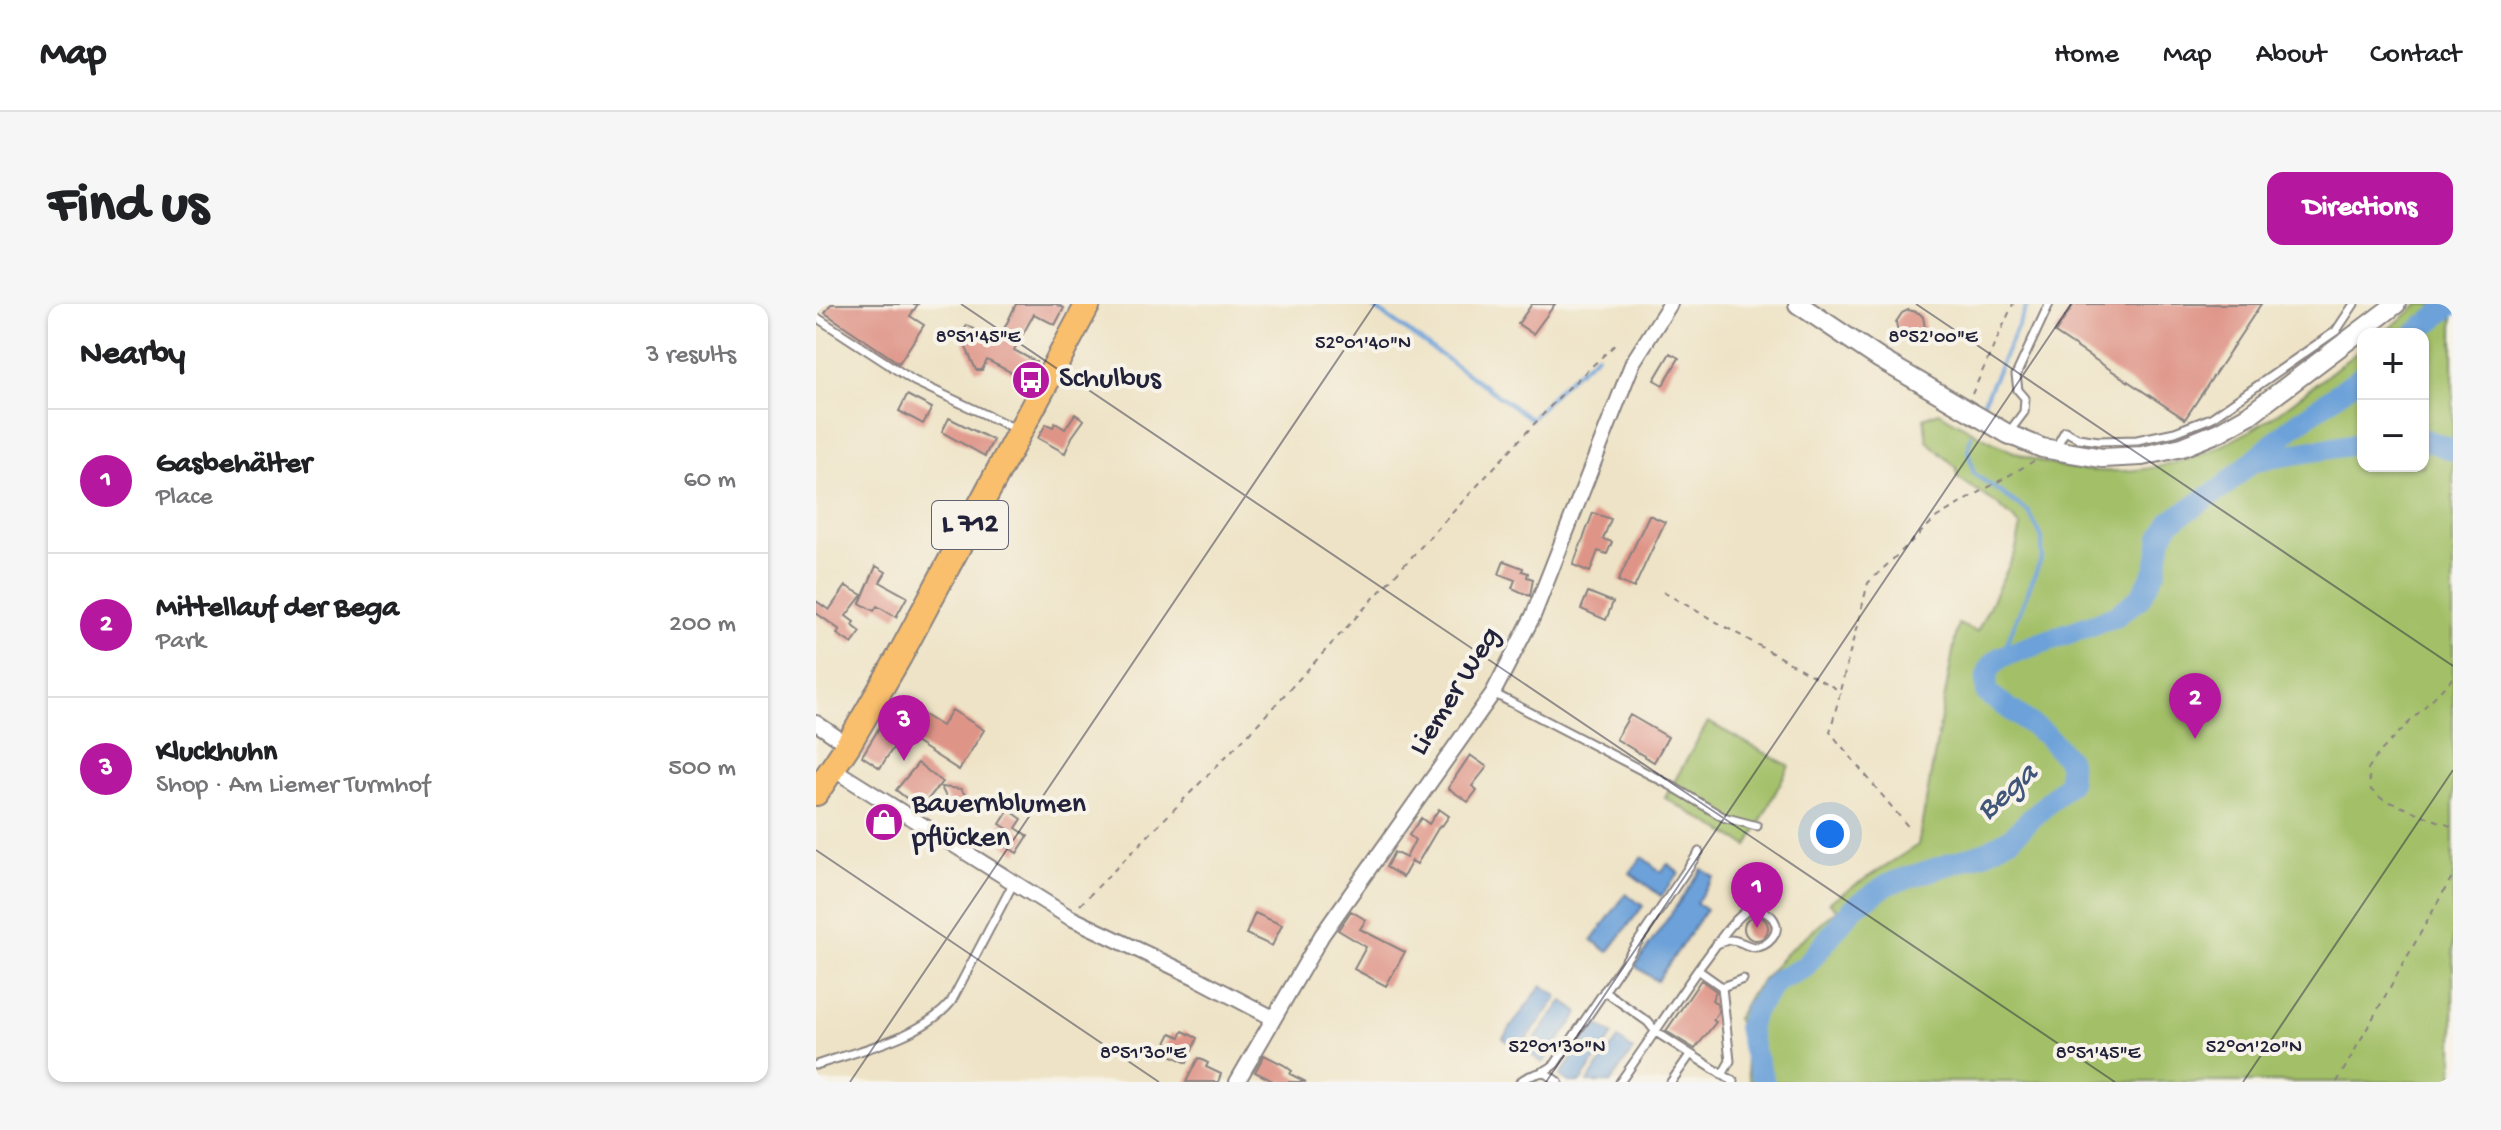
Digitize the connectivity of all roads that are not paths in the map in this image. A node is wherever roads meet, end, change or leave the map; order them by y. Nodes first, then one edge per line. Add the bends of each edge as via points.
1 (1088, 304) edge
2 (1670, 304) edge
3 (1798, 304) edge
4 (2049, 304) edge
5 (2354, 304) edge
6 (2385, 308) edge
7 (816, 317) edge
8 (1020, 431) junction
9 (2008, 434) junction
10 (2048, 449) junction
11 (1493, 693) junction
12 (816, 723) edge
13 (848, 745) junction
14 (833, 769) junction
15 (816, 793) edge
16 (1757, 826) dead end
17 (1699, 852) dead end
18 (1014, 882) junction
19 (1717, 944) junction
20 (1698, 970) junction
21 (1743, 979) dead end
22 (1722, 987) junction
23 (1604, 991) junction
24 (1273, 1018) junction
25 (1656, 1032) junction
26 (1690, 1055) junction
27 (816, 1065) edge
28 (1545, 1073) junction
29 (1722, 1075) junction
30 (1237, 1082) edge
31 (1520, 1082) edge
32 (1558, 1082) edge
33 (1620, 1082) edge
34 (1671, 1082) edge
35 (1734, 1082) edge

1 - 8 main road, L 712
2 - 11 street, Liemer Weg via 1633,362 1533,616
3 - 9 street
4 - 9 lane via 2016,375 2024,412
5 - 10 lane via 2336,331 2211,418 2137,440 2099,441 2065,431
6 - 10 street via 2249,415 2219,432 2142,456 2102,458
7 - 8 lane via 914,381
8 - 13 main road, L 712
9 - 10 street
11 - 16 lane via 1723,817
11 - 24 street, Liemer Weg via 1322,935
12 - 13 street
13 - 14 main road, L 712
14 - 15 main road, L 712
14 - 18 street
17 - 23 lane
18 - 24 street via 1069,917
18 - 27 lane via 941,1014 898,1036
19 - 19 lane via 1751,908 1774,919 1774,936 1767,944 1754,947 1729,939
19 - 20 lane
20 - 22 lane
20 - 25 lane
21 - 22 lane
22 - 29 lane via 1730,1061
23 - 25 lane
23 - 28 lane
24 - 30 street, Liemer Weg
25 - 26 lane
25 - 33 lane
26 - 29 lane
26 - 34 lane
28 - 31 lane
28 - 32 lane
29 - 35 lane

